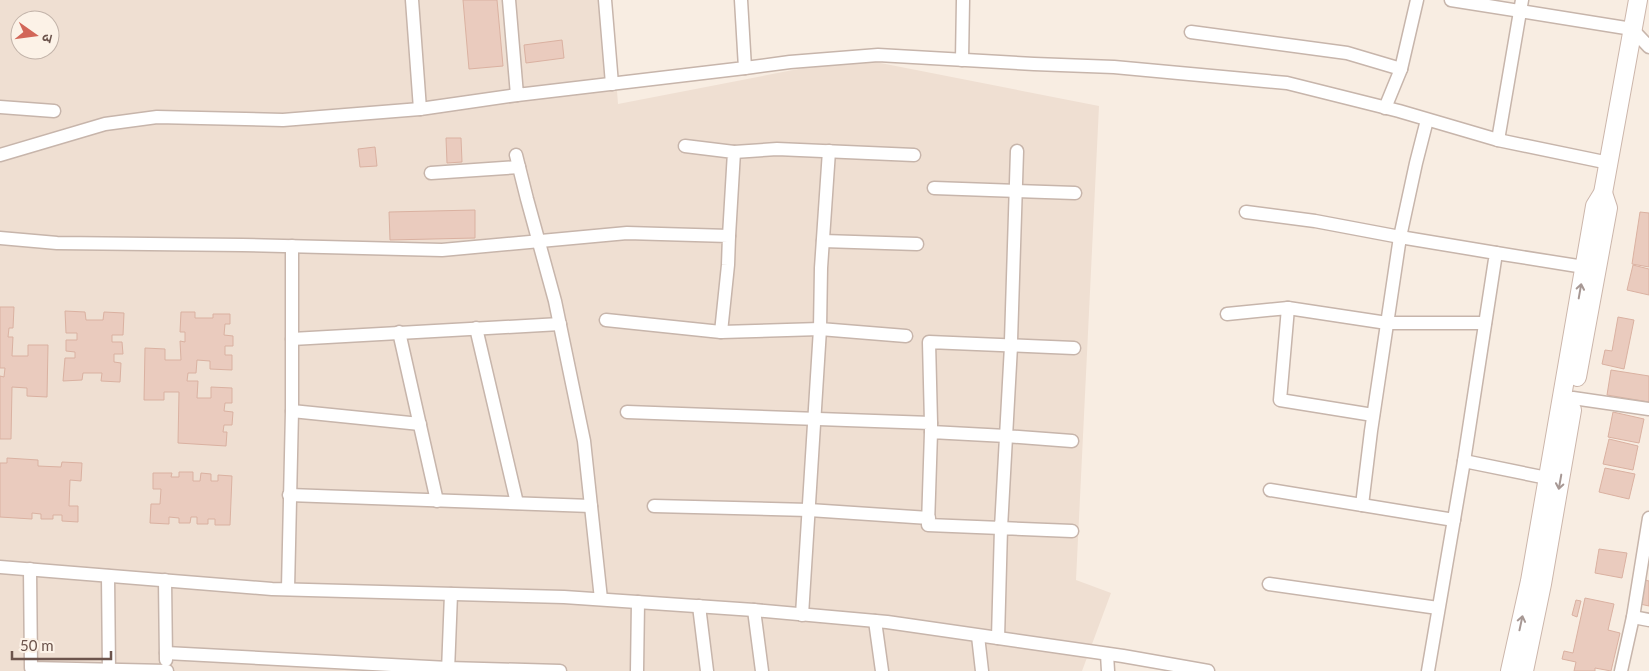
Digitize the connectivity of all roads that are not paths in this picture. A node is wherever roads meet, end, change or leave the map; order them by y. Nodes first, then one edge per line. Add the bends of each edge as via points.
1 (412, 0) edge
2 (509, 0) edge
3 (605, 0) edge
4 (741, 0) edge
5 (963, 0) edge
6 (1417, 0) edge
7 (1451, 0) edge
8 (1638, 0) edge
9 (1521, 6) edge
10 (1632, 29) junction
11 (1191, 32) dead end
12 (1649, 47) edge
13 (962, 60) junction
14 (745, 68) junction
15 (1401, 69) junction
16 (612, 84) junction
17 (517, 95) junction
18 (0, 107) edge
19 (1385, 108) junction
20 (420, 109) junction
21 (54, 111) dead end
22 (1427, 120) junction
23 (1498, 140) junction
24 (685, 146) dead end
25 (829, 151) junction
26 (1017, 151) dead end
27 (734, 152) junction
28 (914, 154) dead end
29 (0, 155) edge
30 (1608, 165) junction
31 (431, 173) dead end
32 (934, 188) dead end
33 (1016, 190) junction
34 (1603, 190) junction
35 (1075, 193) dead end
36 (1246, 212) dead end
37 (729, 236) junction
38 (1400, 237) junction
39 (0, 238) edge
40 (538, 240) junction
41 (824, 241) junction
42 (918, 244) dead end
43 (292, 246) junction
44 (1496, 253) junction
45 (1584, 267) junction
46 (1288, 308) junction
47 (1227, 314) dead end
48 (606, 320) dead end
49 (1485, 322) junction
50 (1387, 323) junction
51 (560, 324) junction
52 (476, 328) junction
53 (820, 329) junction
54 (399, 332) junction
55 (721, 332) junction
56 (906, 336) dead end
57 (292, 339) junction
58 (1011, 346) junction
59 (1074, 348) dead end
60 (1574, 398) junction
61 (1649, 409) edge
62 (292, 411) junction
63 (627, 412) dead end
64 (1373, 415) junction
65 (814, 418) junction
66 (420, 424) junction
67 (931, 428) junction
68 (1006, 436) junction
69 (1072, 442) dead end
70 (1464, 461) junction
71 (1548, 478) junction
72 (1270, 490) dead end
73 (290, 495) junction
74 (437, 501) junction
75 (517, 503) junction
76 (1362, 505) junction
77 (591, 506) junction
78 (654, 506) dead end
79 (809, 510) junction
80 (928, 518) junction
81 (1649, 518) edge
82 (1454, 520) junction
83 (1001, 528) junction
84 (1072, 531) dead end
85 (0, 567) edge
86 (30, 569) junction
87 (108, 576) junction
88 (165, 580) junction
89 (1269, 584) dead end
90 (288, 590) junction
91 (451, 594) junction
92 (601, 599) junction
93 (638, 602) junction
94 (699, 606) junction
95 (1438, 608) junction
96 (754, 610) junction
97 (802, 614) junction
98 (1633, 617) junction
99 (1649, 620) edge
100 (875, 622) junction
101 (978, 636) junction
102 (998, 638) junction
103 (166, 653) junction
104 (1107, 654) junction
105 (369, 667) edge
106 (448, 669) edge
107 (109, 670) edge
108 (166, 671) edge
109 (538, 671) edge
110 (560, 671) edge
111 (637, 671) edge
112 (707, 671) edge
113 (762, 671) edge
114 (882, 671) edge
115 (982, 671) edge
116 (1108, 671) edge
117 (1208, 671) edge
118 (1428, 671) edge
119 (1510, 671) edge
120 (1524, 671) edge
121 (1621, 671) edge

1 - 20 street
2 - 17 street
3 - 16 street
4 - 14 street
5 - 13 street
6 - 15 street
7 - 9 street
8 - 10 main road
9 - 10 street
9 - 23 street
10 - 12 street
10 - 30 main road
11 - 15 street via 1347,53
13 - 14 street via 878,55
13 - 19 street via 1114,66 1288,83
14 - 16 street
15 - 19 street
16 - 17 street
17 - 20 street
18 - 21 street
19 - 22 street
20 - 29 street via 283,120 156,117 105,124
22 - 23 street
22 - 38 street
23 - 30 street
24 - 27 street
25 - 27 street via 777,149
25 - 28 street
25 - 41 street
26 - 33 street
27 - 37 street
30 - 34 main road
31 - 40 street via 518,161
32 - 33 street
33 - 35 street
33 - 58 street
34 - 45 main road via 1595,206
34 - 60 main road via 1608,208
36 - 38 street
37 - 40 street via 627,233
37 - 55 street
38 - 44 street
38 - 50 street
39 - 43 street via 58,244
40 - 43 street via 442,250
40 - 51 street
41 - 42 street
41 - 53 street
43 - 57 street
44 - 45 street
44 - 49 street
71 -> 45 main road
46 - 47 street
46 - 50 street
46 - 64 street via 1280,400
48 - 55 street
49 - 50 street
49 - 70 street
50 - 64 street
51 - 52 street
51 - 77 street via 584,441
52 - 54 street
52 - 75 street
53 - 55 street
53 - 56 street
53 - 65 street
54 - 57 street
54 - 66 street
57 - 62 street
58 - 59 street
58 - 67 street via 929,342
58 - 68 street
60 - 61 street
60 -> 120 main road
62 - 66 street
62 - 73 street
63 - 65 street
64 - 76 street
65 - 67 street
65 - 79 street
66 - 74 street
67 - 68 street
67 - 80 street
68 - 69 street
68 - 83 street
70 - 71 street
70 - 82 street
119 -> 71 main road
72 - 76 street
73 - 74 street
73 - 90 street
74 - 75 street
75 - 77 street
76 - 82 street
77 - 92 street
78 - 79 street
79 - 80 street
79 - 97 street
80 - 83 street via 928,525
81 - 98 street
82 - 95 street
83 - 84 street
83 - 102 street
85 - 86 street
86 - 87 street
86 - 107 street via 31,668
87 - 88 street
87 - 107 street
88 - 90 street
88 - 103 street
89 - 95 street
90 - 91 street
91 - 92 street
91 - 106 street
92 - 93 street
93 - 94 street
93 - 111 street
94 - 96 street
94 - 112 street
95 - 118 street
96 - 97 street
96 - 113 street
97 - 100 street
98 - 99 street
98 - 121 street
100 - 101 street
100 - 114 street
101 - 102 street
101 - 115 street
102 - 104 street
103 - 105 street
103 - 108 street
104 - 116 street
104 - 117 street
105 - 106 street
106 - 109 street
107 - 108 street
109 - 110 street

